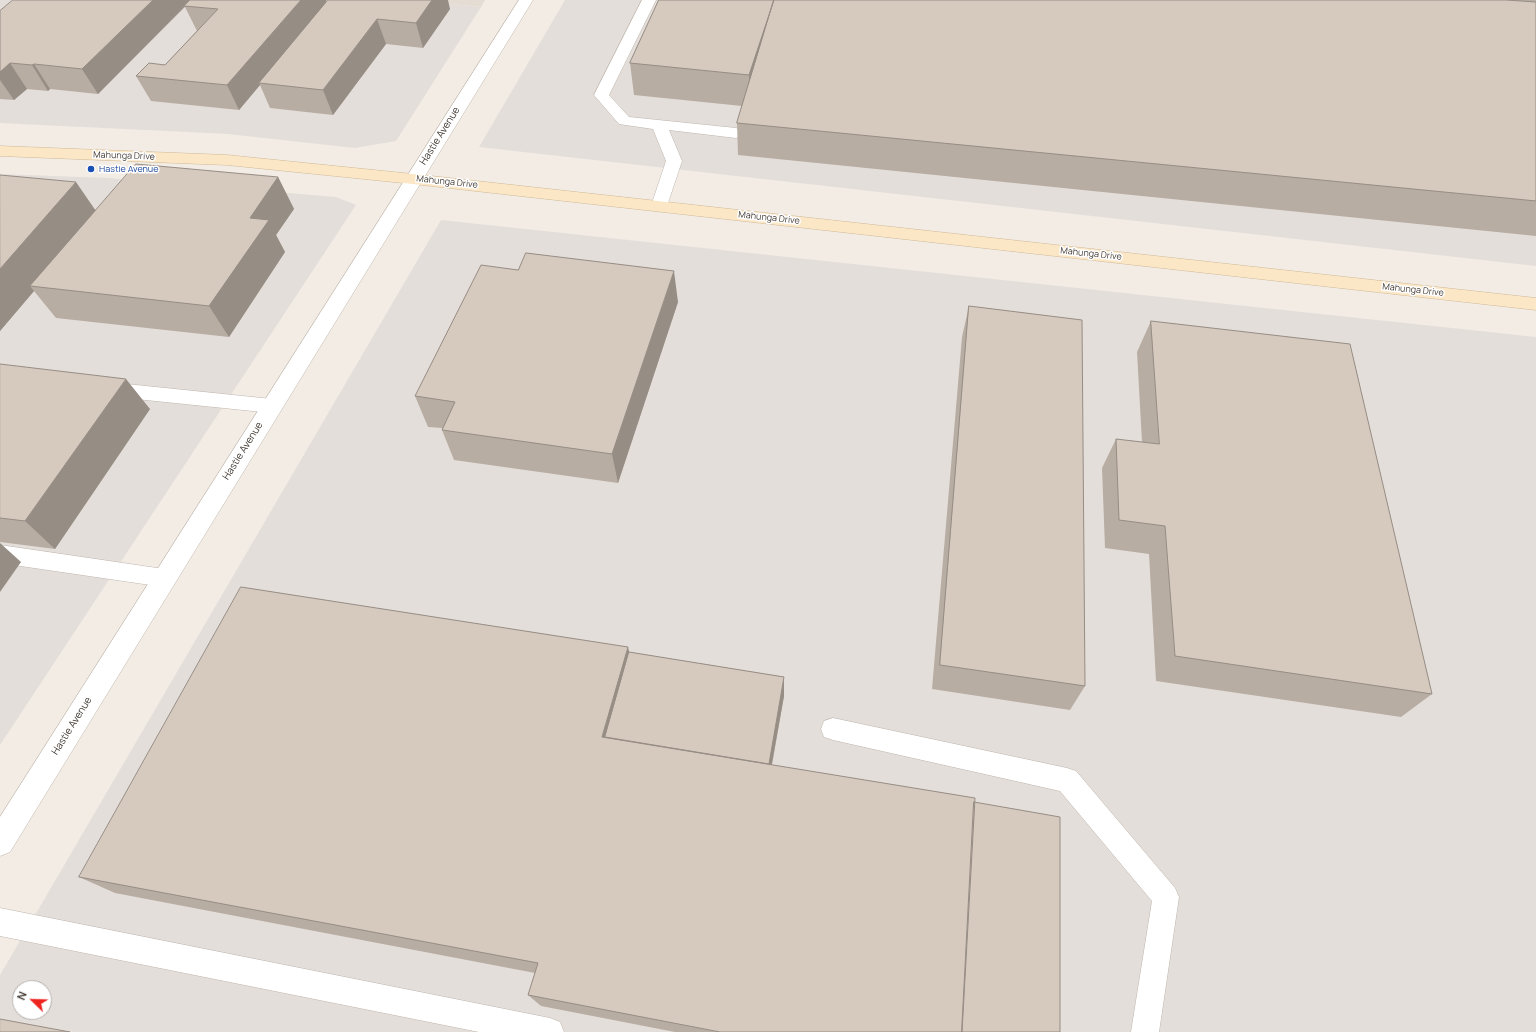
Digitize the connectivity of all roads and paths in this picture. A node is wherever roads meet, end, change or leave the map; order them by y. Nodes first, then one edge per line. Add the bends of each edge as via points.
1 (526, 0) edge
2 (649, 0) edge
3 (659, 125) junction
4 (736, 133) dead end
5 (0, 151) edge
6 (413, 179) junction
7 (659, 206) junction
8 (1536, 304) edge
9 (93, 388) edge
10 (272, 406) junction
11 (0, 554) edge
12 (164, 578) junction
13 (833, 729) dead end
14 (0, 842) edge
15 (0, 922) edge
16 (550, 1032) edge
17 (1145, 1032) edge

1 - 6 street, Hastie Avenue
2 - 3 lane via 601,95 624,121
3 - 4 lane
3 - 7 lane via 674,160
5 - 6 main road, Mahunga Drive via 227,160
6 - 7 main road, Mahunga Drive
6 - 10 street, Hastie Avenue
7 - 8 main road, Mahunga Drive
9 - 10 lane
10 - 12 street, Hastie Avenue
11 - 12 lane
12 - 14 street, Hastie Avenue
13 - 17 lane via 1067,780 1166,897
15 - 16 lane

